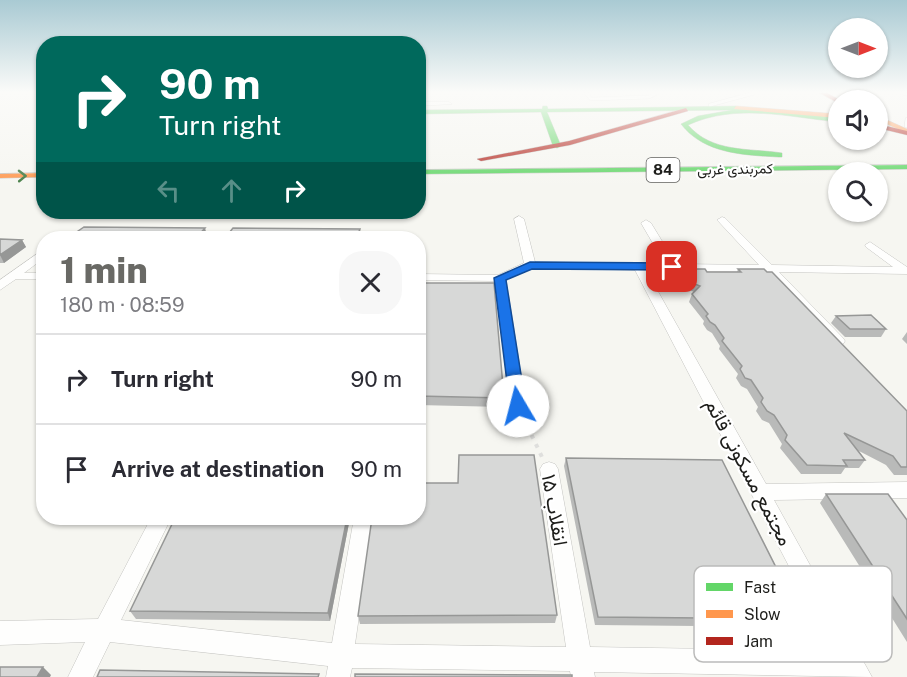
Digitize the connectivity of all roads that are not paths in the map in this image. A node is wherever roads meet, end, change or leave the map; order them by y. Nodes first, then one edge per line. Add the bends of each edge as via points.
1 (549, 125) edge
2 (635, 125) edge
3 (684, 125) edge
4 (557, 146) junction
5 (907, 157) edge
6 (818, 158) junction
7 (426, 161) edge
8 (466, 161) junction
9 (36, 164) edge
10 (0, 165) edge
11 (907, 168) edge
12 (426, 172) edge
13 (0, 176) edge
14 (36, 176) edge
15 (519, 219) dead end
16 (722, 220) dead end
17 (646, 223) dead end
18 (870, 245) dead end
19 (36, 258) edge
20 (530, 265) junction
21 (638, 266) junction
22 (672, 267) junction
23 (769, 268) junction
24 (906, 271) edge
25 (13, 276) junction
26 (36, 276) edge
27 (0, 277) edge
28 (426, 278) edge
29 (500, 278) junction
30 (0, 286) edge
31 (850, 354) edge
32 (518, 406) road end
33 (549, 469) road end
34 (907, 490) edge
35 (760, 492) junction
36 (157, 525) edge
37 (363, 525) edge
38 (800, 566) edge
39 (104, 630) junction
40 (0, 633) edge
41 (340, 666) edge
42 (582, 668) edge
43 (856, 670) edge
44 (80, 677) edge

1 - 4 main road
2 - 4 main road
3 - 6 main road via 692,134 731,149
4 - 8 main road
5 - 6 main road, کمربندی غربی / 84
6 - 8 main road, کمربندی غربی / 84
7 - 8 main road, کمربندی غربی / 84
9 - 10 main road
11 - 12 main road, کمربندی غربی / 84
13 -> 14 main road
15 - 20 street
16 - 23 street
17 - 22 street
18 - 24 street
19 - 25 street
20 - 21 street
20 - 29 street
21 - 22 street
21 - 35 street, مجتمع مسکونی قائم
22 - 23 street
23 - 24 street
23 - 31 street
25 - 26 street
25 - 27 street
25 - 30 street
28 - 29 street
29 - 32 street
33 - 42 street, انقلاب ۱۵
34 - 35 street
35 - 38 street, مجتمع مسکونی قائم
36 - 39 street
37 - 41 street
39 - 40 street
39 - 41 street
39 - 44 street
41 - 42 street
42 - 43 street

